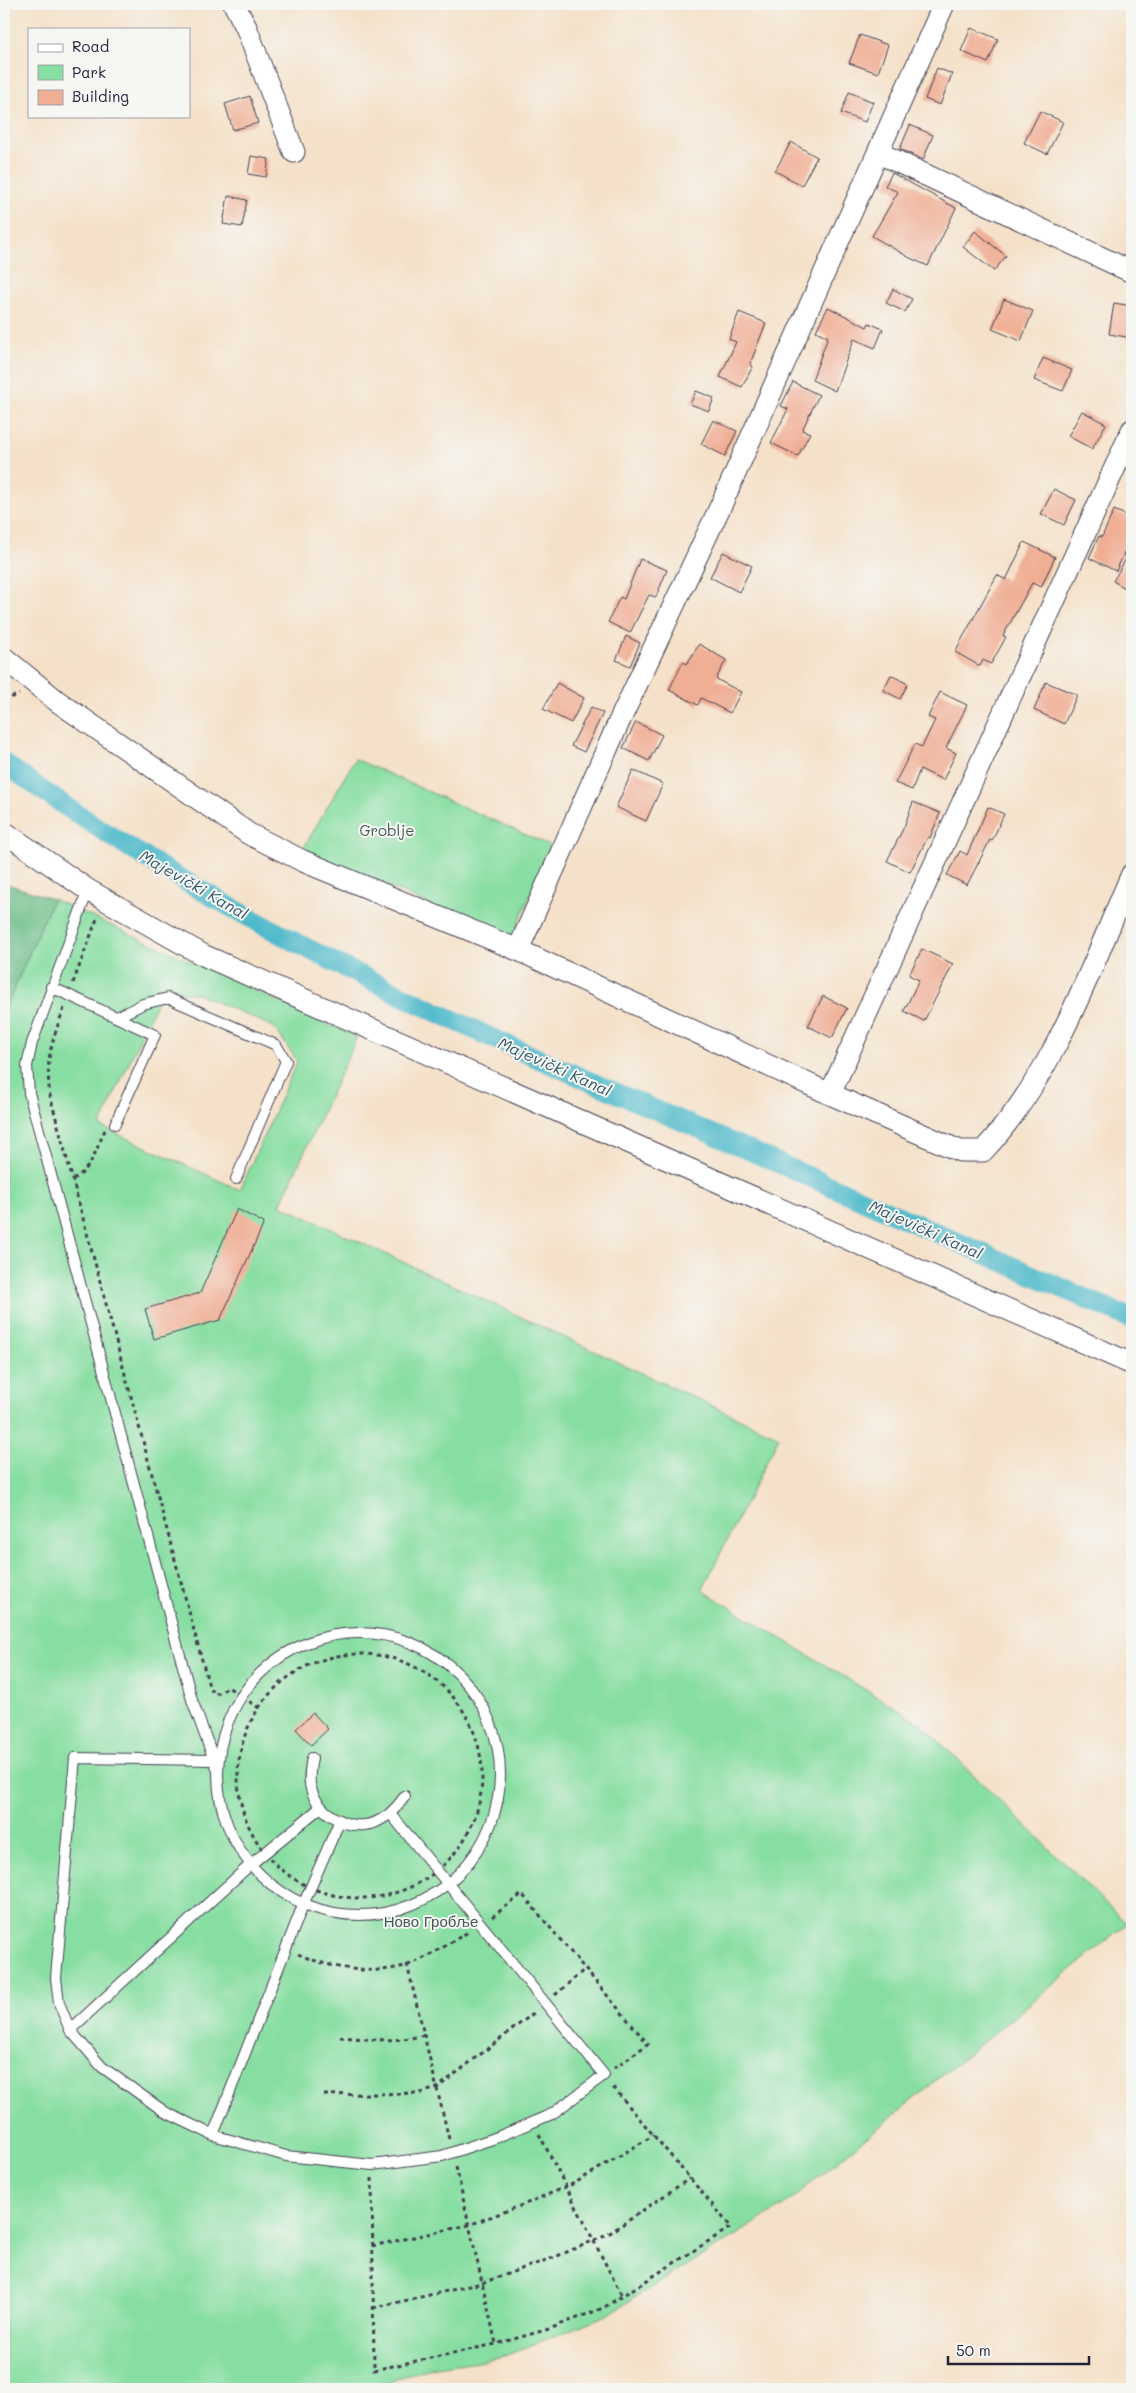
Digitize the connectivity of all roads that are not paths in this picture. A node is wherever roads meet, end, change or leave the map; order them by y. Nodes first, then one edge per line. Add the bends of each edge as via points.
1 (234, 4) edge
2 (944, 4) edge
3 (294, 152) dead end
4 (879, 154) junction
5 (1132, 272) edge
6 (1132, 430) edge
7 (4, 658) edge
8 (4, 832) edge
9 (1132, 874) edge
10 (97, 895) junction
11 (518, 950) junction
12 (52, 987) junction
13 (116, 1018) junction
14 (830, 1094) junction
15 (115, 1124) road end
16 (236, 1179) dead end
17 (1132, 1364) edge
18 (312, 1758) dead end
19 (214, 1760) junction
20 (218, 1772) junction
21 (405, 1796) dead end
22 (321, 1807) junction
23 (390, 1813) junction
24 (340, 1820) junction
25 (250, 1865) junction
26 (449, 1883) junction
27 (303, 1904) junction
28 (70, 2030) junction
29 (213, 2135) junction

1 - 3 street
2 - 4 street
4 - 5 street
4 - 11 street
6 - 14 street
7 - 11 street via 57,701 249,834 303,861
8 - 10 street
9 - 14 street via 1053,1052 1007,1125 983,1151 960,1151
10 - 12 lane
10 - 17 street via 203,955
11 - 14 street
12 - 13 lane
12 - 19 lane via 32,1043 28,1066 29,1093 192,1700
13 - 15 lane via 155,1035
13 - 16 lane via 143,1004 168,998 276,1045 286,1061
18 - 22 lane via 310,1788
19 - 20 lane
19 - 28 lane via 75,1758 56,1978 59,2003
20 - 25 lane via 225,1818
20 - 26 lane via 225,1732 242,1697 260,1675 286,1654 342,1634 362,1633 421,1647 454,1670 474,1692 496,1738 500,1777 498,1797 486,1836 472,1858
21 - 23 lane
22 - 24 lane
22 - 25 lane
23 - 24 lane via 365,1825
23 - 26 lane
24 - 27 lane
25 - 27 lane via 284,1895
25 - 28 lane
26 - 27 lane via 415,1904 376,1914 336,1914
26 - 29 lane via 604,2075 552,2114 442,2156 372,2165 286,2156
27 - 29 lane
28 - 29 lane via 102,2068 165,2112

